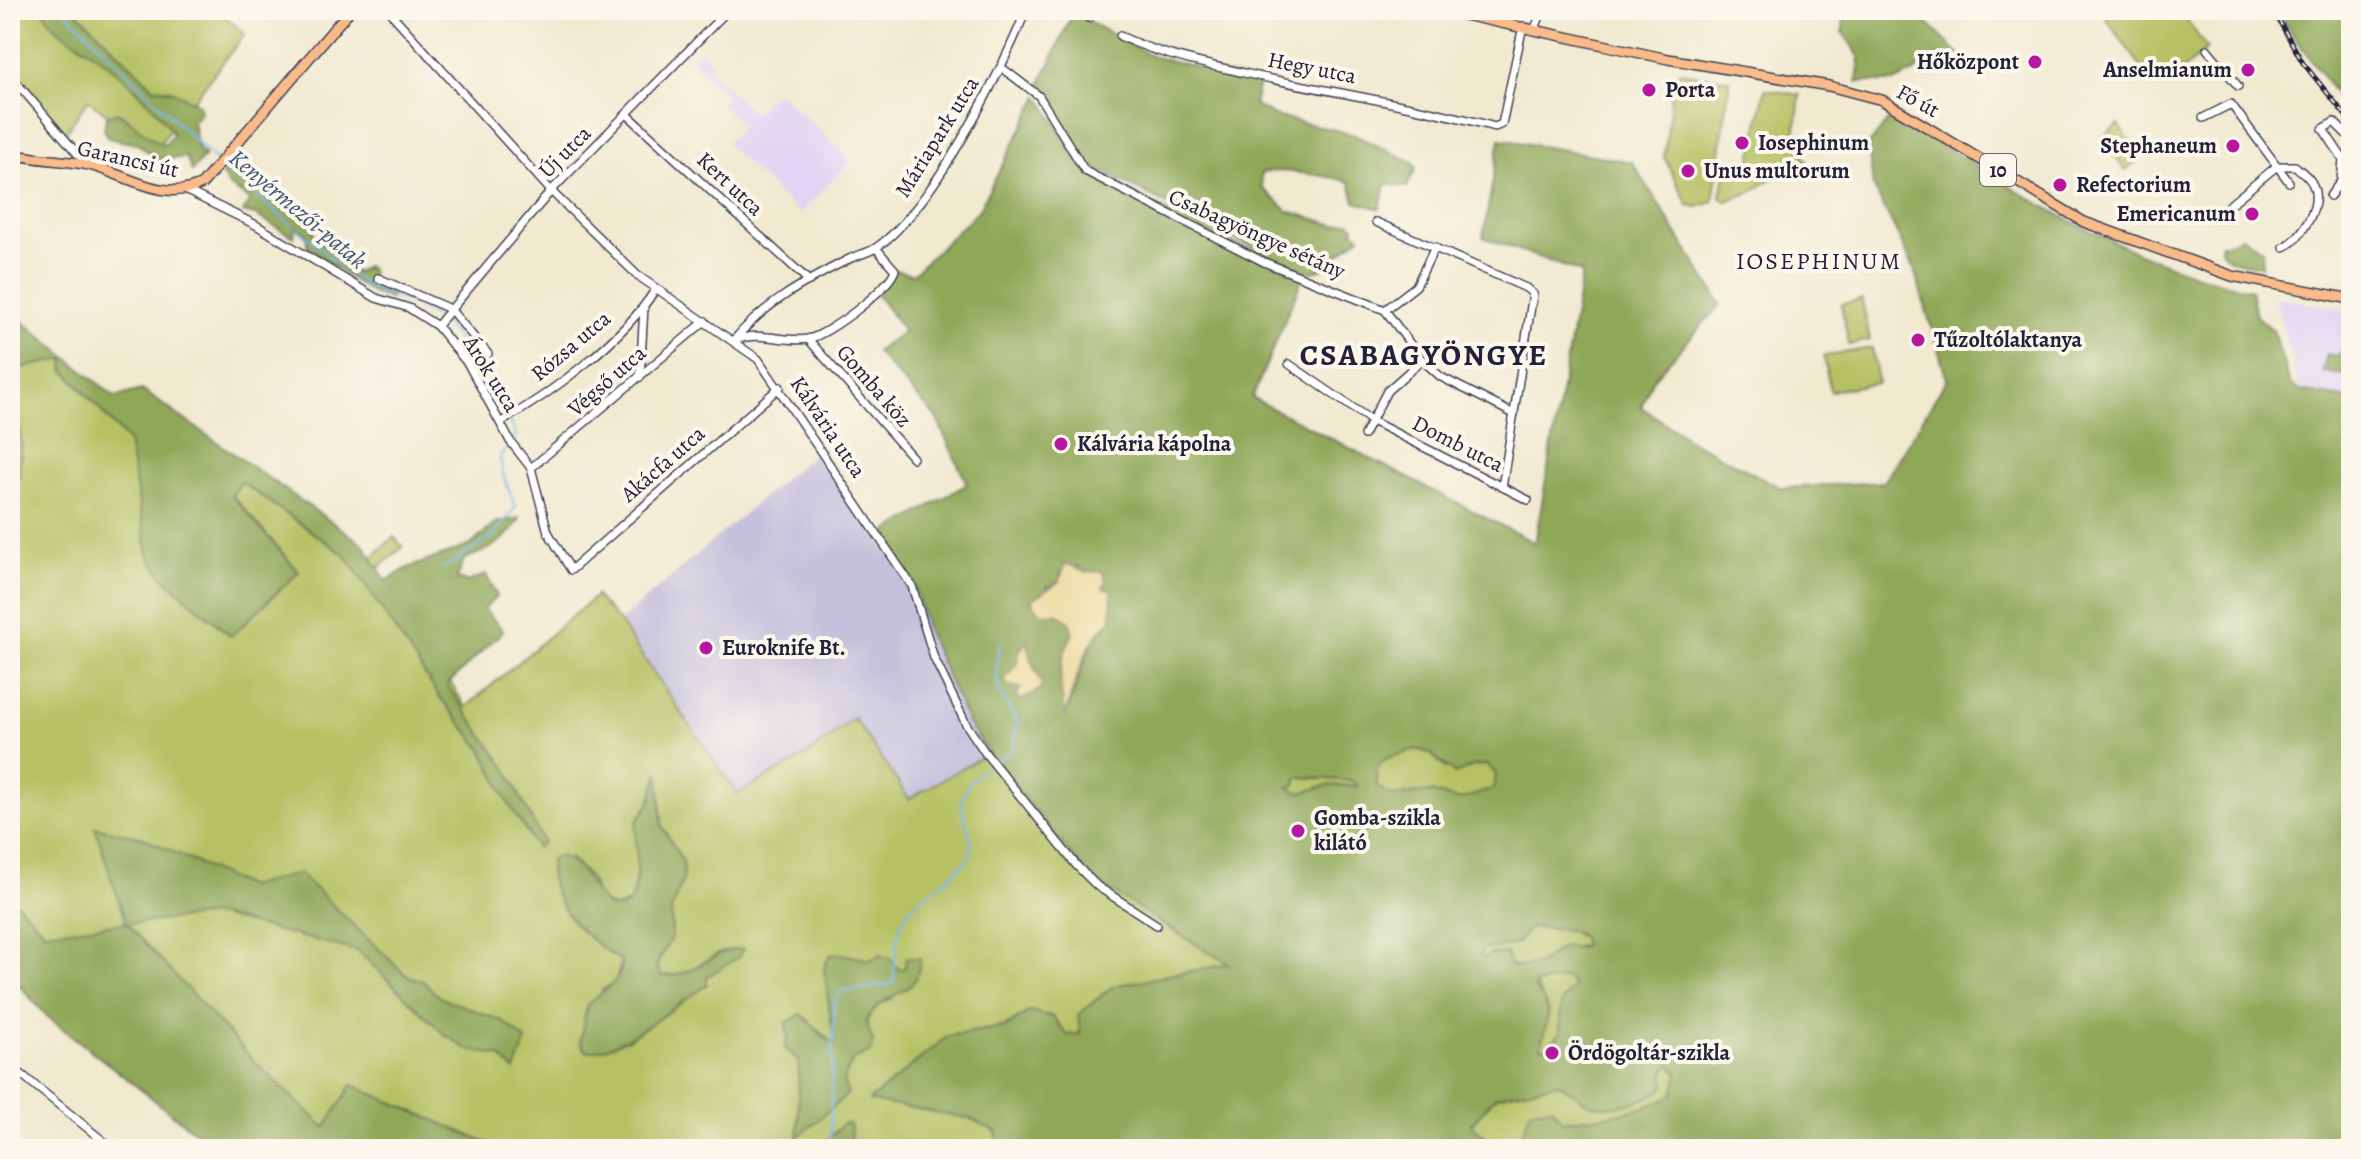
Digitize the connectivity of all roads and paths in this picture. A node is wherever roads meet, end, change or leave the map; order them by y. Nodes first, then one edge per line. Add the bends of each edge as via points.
1 (350, 10) edge
2 (388, 10) edge
3 (728, 10) edge
4 (1026, 10) edge
5 (1077, 10) edge
6 (1441, 10) edge
7 (1543, 10) edge
8 (1089, 18) dead end
9 (1523, 25) junction
10 (1535, 28) junction
11 (1120, 36) dead end
12 (2207, 49) dead end
13 (1002, 68) junction
14 (10, 75) edge
15 (2238, 86) dead end
16 (628, 115) junction
17 (2203, 118) dead end
18 (2346, 134) dead end
19 (10, 153) edge
20 (87, 165) junction
21 (2277, 166) junction
22 (2289, 182) dead end
23 (187, 191) junction
24 (551, 191) junction
25 (2330, 196) dead end
26 (2227, 207) dead end
27 (1376, 222) dead end
28 (1435, 247) junction
29 (2284, 247) dead end
30 (876, 248) junction
31 (378, 278) dead end
32 (809, 281) junction
33 (655, 290) junction
34 (2351, 299) edge
35 (644, 307) junction
36 (1385, 310) junction
37 (447, 312) junction
38 (705, 321) junction
39 (437, 326) junction
40 (808, 339) junction
41 (734, 340) junction
42 (488, 354) dead end
43 (1422, 360) junction
44 (1289, 364) dead end
45 (640, 377) junction
46 (780, 387) junction
47 (1514, 414) junction
48 (504, 420) junction
49 (1372, 421) junction
50 (1364, 435) dead end
51 (913, 458) dead end
52 (531, 468) junction
53 (1502, 487) junction
54 (1528, 500) dead end
55 (571, 570) joint
56 (1157, 925) dead end
57 (10, 1065) edge
58 (113, 1149) edge

1 - 23 main road, Garancsi út via 202,184
2 - 24 street, Kálvária utca
3 - 16 street, Új utca
4 - 13 street, Máriapark utca
5 - 8 street
6 - 9 main road, Fő út / 10
7 - 10 street
9 - 10 main road, Fő út / 10
9 - 11 street, Hegy utca via 1499,126 1200,63
10 - 34 main road, Fő út / 10 via 1882,100 2084,222 2220,272
12 - 15 street
13 - 30 street, Máriapark utca via 919,205
13 - 36 street, Csabagyöngye sétány via 1039,96 1085,171 1264,262
14 - 20 street
16 - 24 street, Új utca
16 - 32 street, Kert utca
17 - 21 street via 2231,104
18 - 25 street via 2334,122 2323,129 2343,159 2341,181
19 - 20 main road, Garancsi út
20 - 23 main road, Garancsi út via 158,189
21 - 22 street
21 - 26 street
21 - 29 street via 2295,166 2315,190 2302,234
23 - 39 street, Árok utca via 256,225 376,298 409,308
24 - 33 street, Kálvária utca
24 - 37 street, Új utca
27 - 28 street
28 - 36 street via 1416,286
28 - 47 street via 1533,294
30 - 32 street, Máriapark utca
30 - 40 street via 895,270 893,276 833,327
31 - 37 street
32 - 41 street, Máriapark utca via 759,312
33 - 35 street, Rózsa utca
33 - 38 street, Kálvária utca
35 - 45 street
35 - 48 street, Rózsa utca via 589,358
36 - 43 street
37 - 39 street, Új utca
37 - 42 street
38 - 41 street, Kálvária utca
38 - 45 street, Végső utca
39 - 48 street, Árok utca
40 - 41 street via 752,334
40 - 51 street, Gomba köz
41 - 46 street, Kálvária utca
43 - 47 street via 1441,377
43 - 49 street via 1387,391
44 - 49 street, Domb utca
45 - 52 street, Végső utca
46 - 55 street, Akácfa utca
46 - 56 street, Kálvária utca via 912,586 934,658 986,754 1077,866 1097,886
47 - 53 street
48 - 52 street, Árok utca via 512,444
49 - 50 street
49 - 53 street, Domb utca
52 - 55 street, Árok utca via 548,532
53 - 54 street, Domb utca
57 - 58 street

